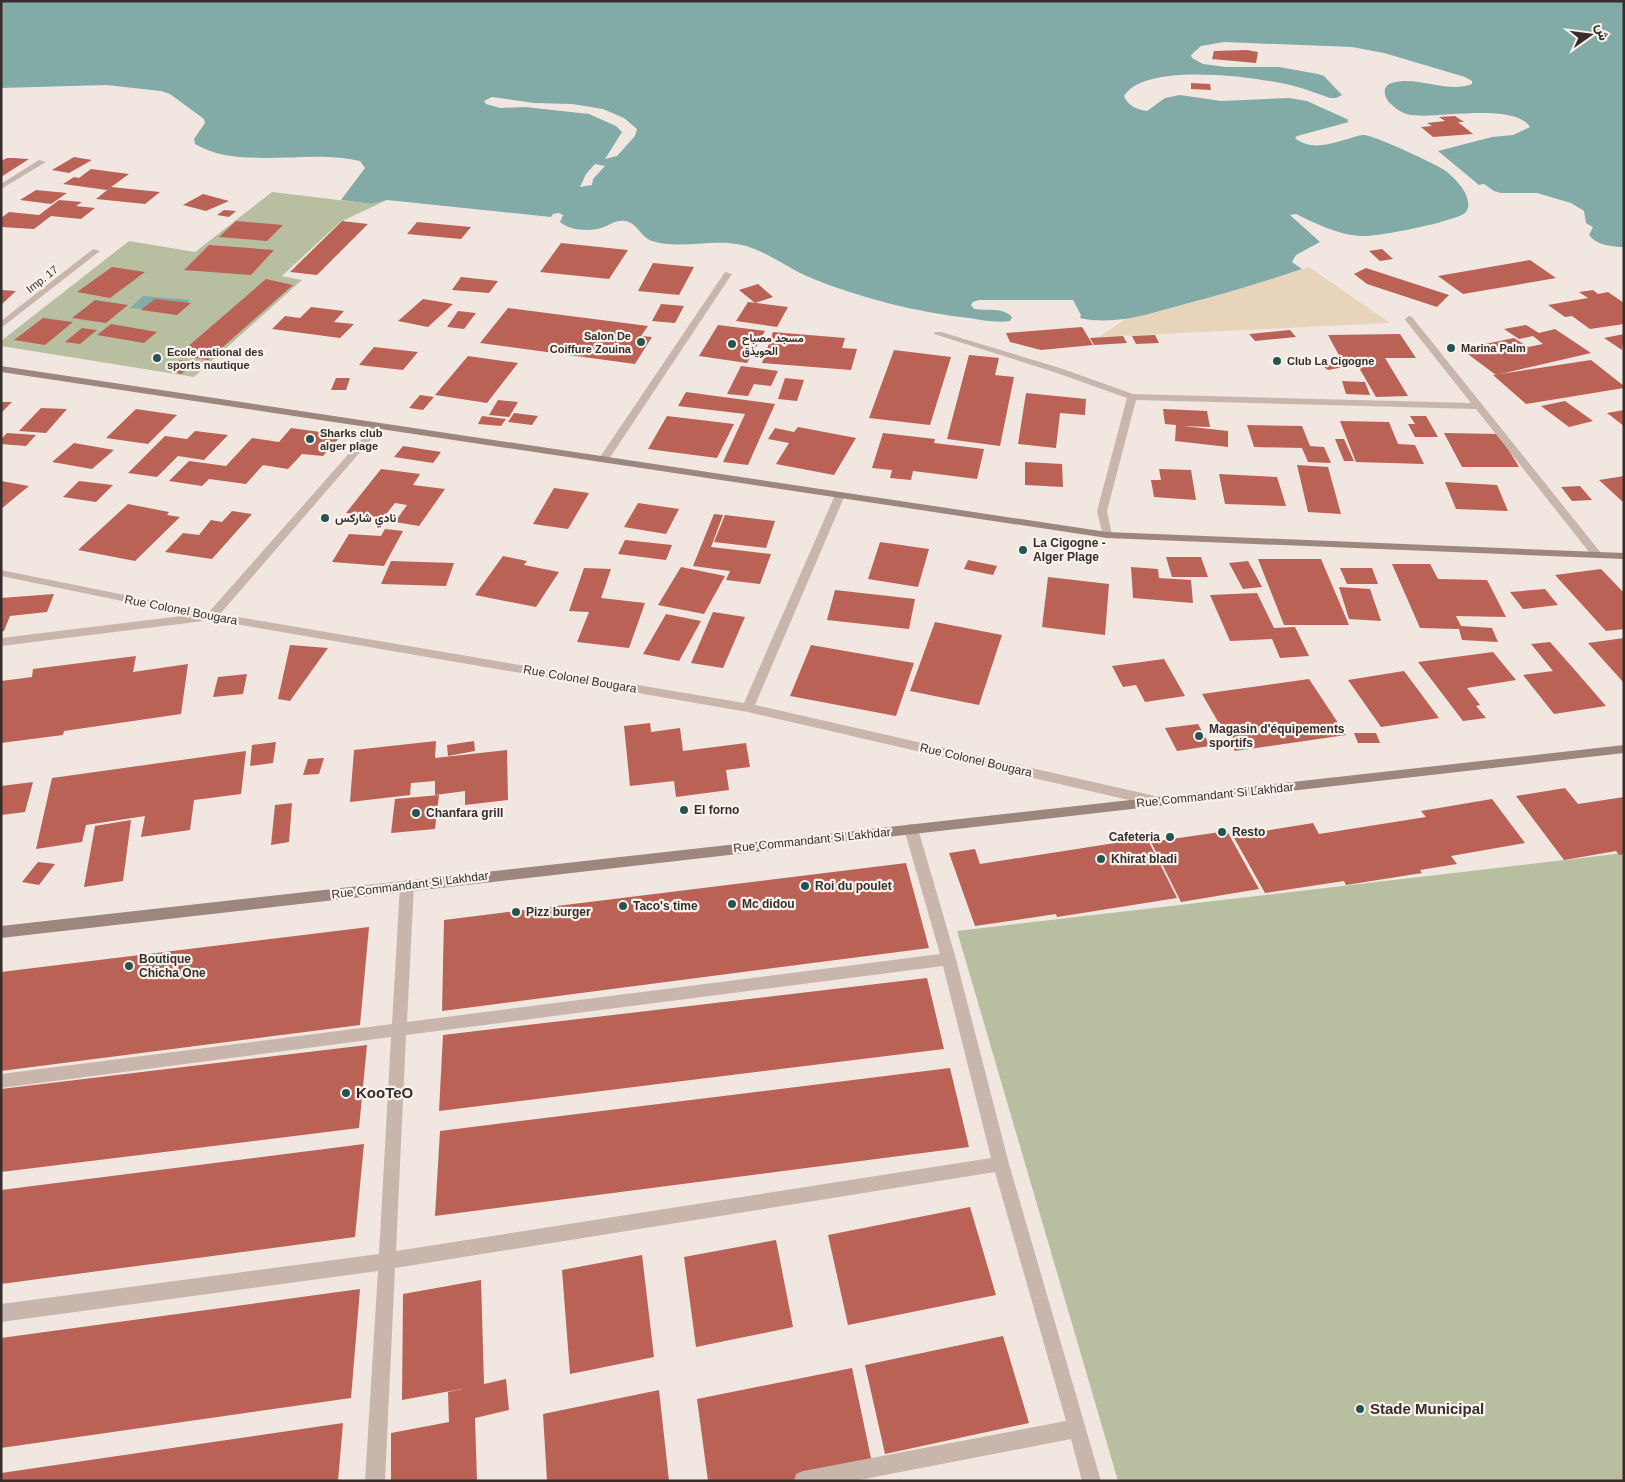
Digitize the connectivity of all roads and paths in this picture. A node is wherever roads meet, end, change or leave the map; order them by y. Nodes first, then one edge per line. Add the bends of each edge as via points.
1 (42, 162) dead end
2 (1, 187) edge
3 (96, 251) dead end
4 (728, 274) dead end
5 (1409, 319) dead end
6 (1, 325) edge
7 (938, 334) dead end
8 (1, 369) edge
9 (1132, 397) junction
10 (1478, 406) junction
11 (378, 426) junction
12 (603, 460) junction
13 (840, 495) junction
14 (1107, 535) junction
15 (1597, 555) junction
16 (1624, 556) edge
17 (1, 573) edge
18 (212, 616) junction
19 (1, 642) edge
20 (748, 708) junction
21 (1624, 749) edge
22 (1155, 802) junction
23 (911, 829) junction
24 (407, 885) junction
25 (1, 932) edge
26 (949, 959) junction
27 (399, 1030) junction
28 (1, 1081) edge
29 (1001, 1164) junction
30 (387, 1261) junction
31 (1, 1313) edge
32 (1078, 1428) junction
33 (375, 1481) edge
34 (803, 1481) edge
35 (1092, 1481) edge

1 - 2 street
3 - 6 street, Imp. 17
4 - 12 street
5 - 10 street
7 - 9 street via 1057,370
8 - 11 street
9 - 10 street
9 - 14 street via 1102,511
10 - 15 street
11 - 12 street
11 - 18 street
12 - 13 street
13 - 14 street
13 - 20 street
14 - 15 street
15 - 16 street
17 - 18 street, Rue Colonel Bougara
18 - 19 street
18 - 20 street, Rue Colonel Bougara
20 - 22 street, Rue Colonel Bougara
21 - 22 street, Rue Commandant Si Lakhdar
22 - 23 street, Rue Commandant Si Lakhdar
23 - 24 street, Rue Commandant Si Lakhdar
23 - 26 street
24 - 25 street, Rue Commandant Si Lakhdar
24 - 27 street
26 - 27 street
26 - 29 street
27 - 28 street
27 - 30 street
29 - 30 street
29 - 32 street
30 - 31 street
30 - 33 street
32 - 34 street
32 - 35 street

